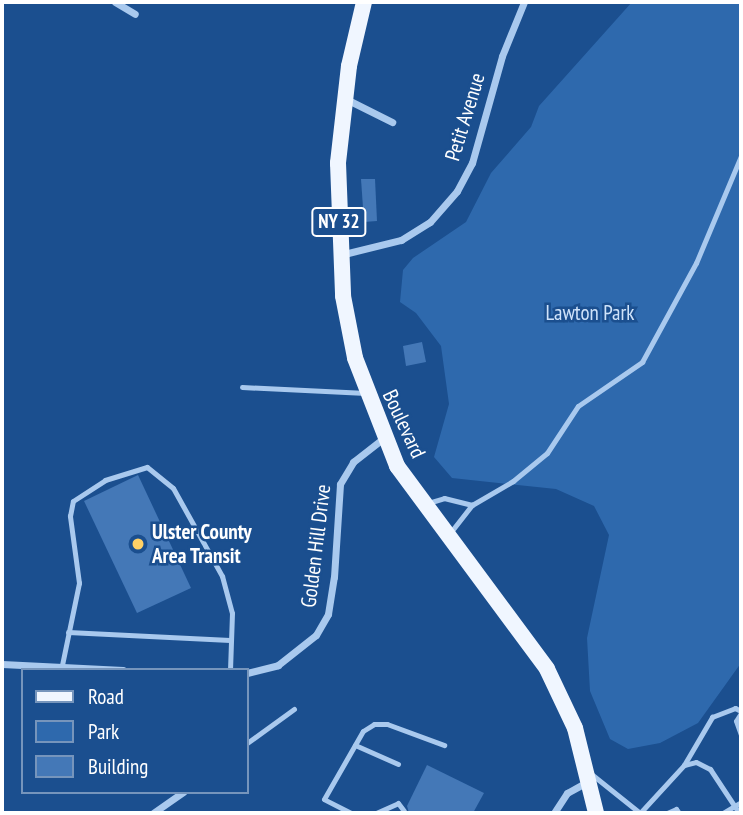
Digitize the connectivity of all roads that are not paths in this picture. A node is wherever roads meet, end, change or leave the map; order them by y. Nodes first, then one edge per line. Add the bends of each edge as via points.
1 (115, 2) edge
2 (364, 2) edge
3 (524, 2) edge
4 (135, 15) dead end
5 (344, 98) junction
6 (392, 122) dead end
7 (741, 156) edge
8 (340, 256) junction
9 (242, 387) dead end
10 (366, 393) junction
11 (384, 438) junction
12 (425, 504) junction
13 (472, 505) junction
14 (448, 535) junction
15 (68, 632) junction
16 (230, 640) junction
17 (2, 664) edge
18 (62, 665) junction
19 (99, 668) edge
20 (230, 668) edge
21 (248, 673) edge
22 (294, 709) dead end
23 (741, 712) edge
24 (741, 735) edge
25 (248, 742) edge
26 (355, 745) junction
27 (444, 745) dead end
28 (398, 764) dead end
29 (684, 765) junction
30 (589, 776) junction
31 (180, 794) edge
32 (741, 802) edge
33 (734, 807) junction
34 (404, 811) dead end
35 (153, 813) edge
36 (351, 813) edge
37 (376, 813) edge
38 (554, 813) edge
39 (596, 813) edge
40 (640, 813) edge
41 (667, 813) edge
42 (679, 813) edge
43 (723, 813) edge
44 (739, 813) edge

1 - 4 street
2 - 5 main road, Boulevard / NY 32
3 - 8 street, Petit Avenue via 502,56 480,143 457,191 430,222 401,240
5 - 6 street
5 - 8 main road, Boulevard / NY 32 via 338,163
7 - 13 lane via 696,263 642,362 578,406 547,453 513,481
8 - 10 main road, Boulevard / NY 32 via 343,296
9 - 10 lane
10 - 11 main road, Boulevard / NY 32
11 - 12 main road, Boulevard / NY 32
11 - 21 street, Golden Hill Drive via 343,474 328,614 316,635 278,665
12 - 13 lane via 444,498
12 - 14 main road, Boulevard / NY 32
13 - 14 lane
14 - 30 main road, Boulevard / NY 32 via 547,669 575,728
15 - 16 lane
15 - 16 lane via 79,583 73,501 105,480 147,467 173,488 222,576 232,612
15 - 18 lane
16 - 20 lane
17 - 18 street
18 - 19 street
22 - 25 lane
23 - 24 lane via 736,721
23 - 29 lane via 735,708 712,717
26 - 27 lane via 374,724 387,724
26 - 28 lane
26 - 36 lane via 324,799
29 - 33 lane via 696,762 710,769
29 - 40 lane
30 - 38 street via 568,793
30 - 39 main road, Boulevard / NY 32
30 - 40 lane
31 - 35 street
32 - 33 lane
33 - 43 lane
33 - 44 lane
34 - 37 lane via 398,803
41 - 42 lane via 676,809

